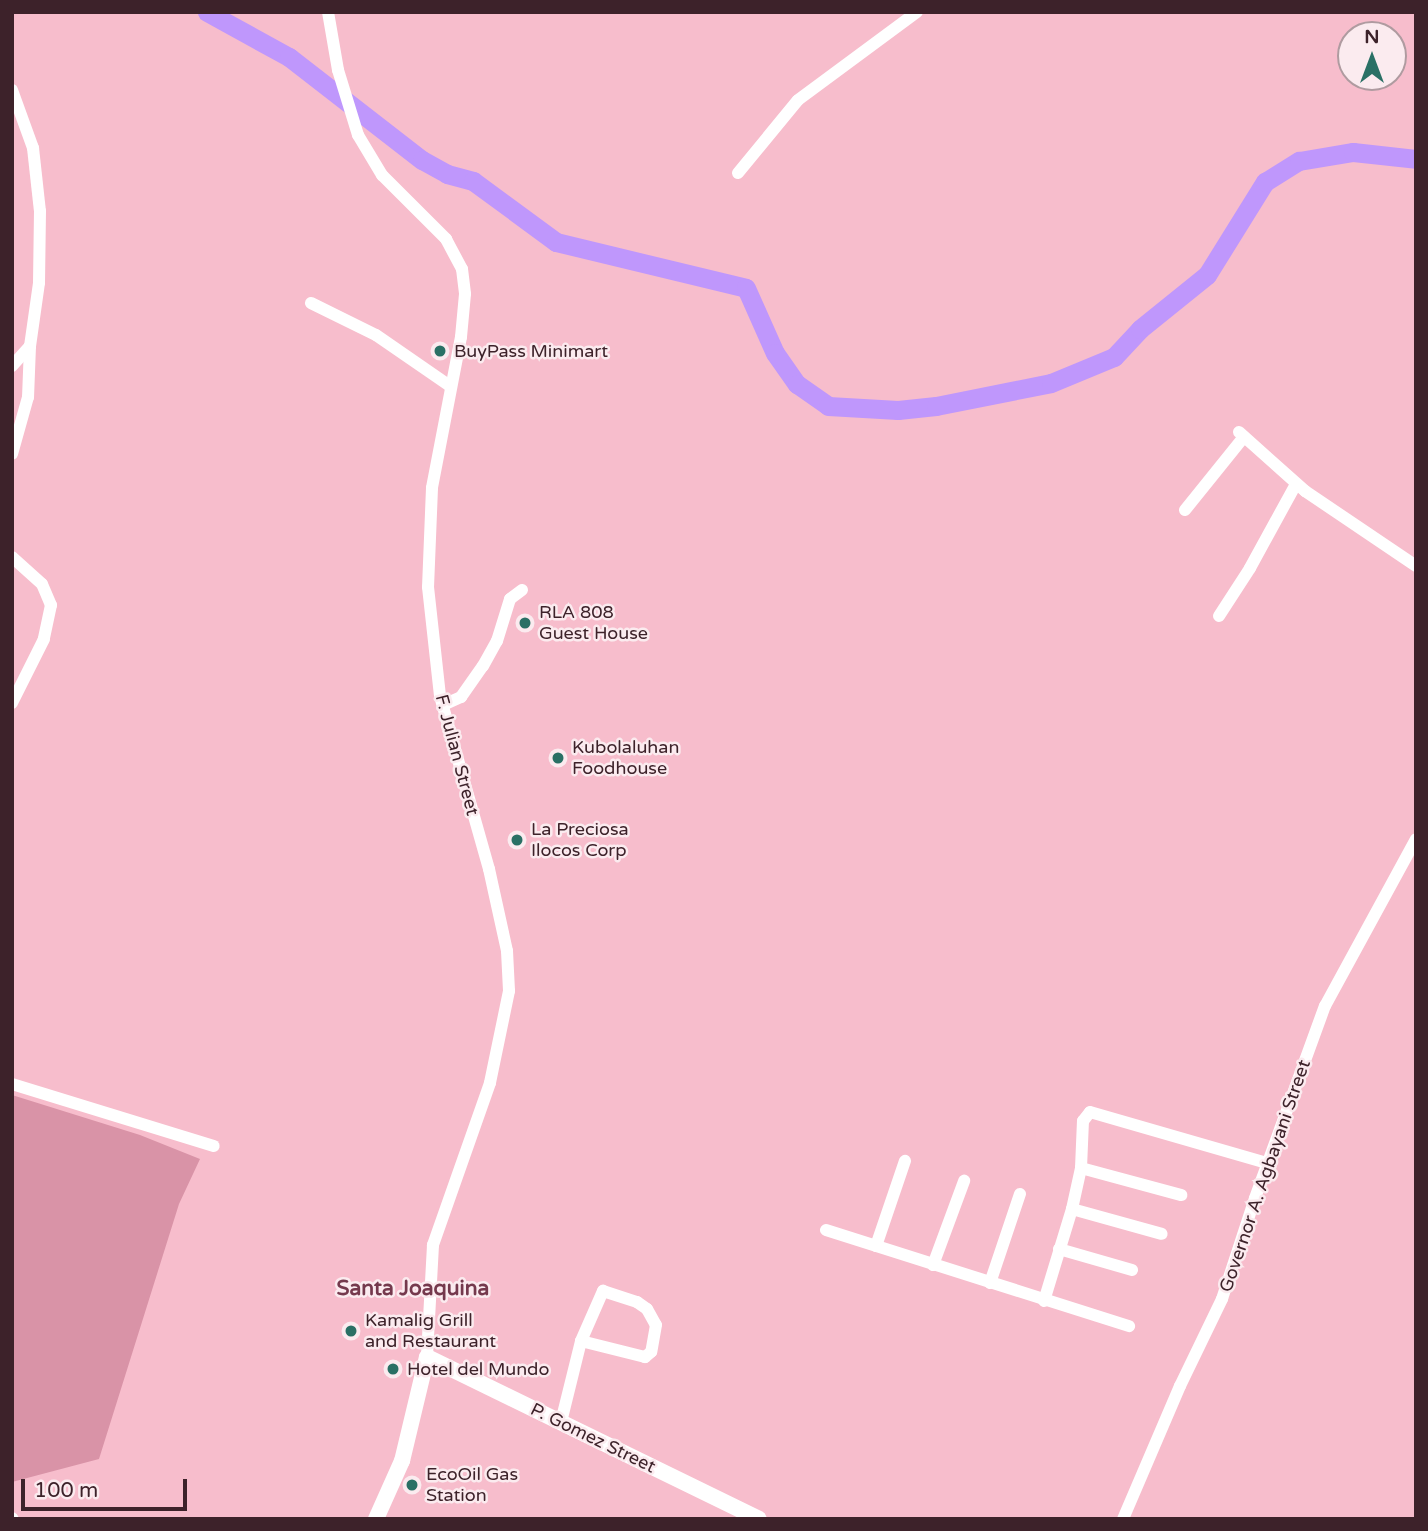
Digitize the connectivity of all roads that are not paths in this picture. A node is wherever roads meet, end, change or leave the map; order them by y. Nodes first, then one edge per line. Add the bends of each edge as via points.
1 (328, 12) edge
2 (917, 12) edge
3 (12, 90) edge
4 (738, 173) dead end
5 (311, 303) dead end
6 (30, 345) junction
7 (12, 366) edge
8 (450, 386) junction
9 (12, 454) edge
10 (1296, 484) junction
11 (1185, 510) dead end
12 (12, 557) edge
13 (1416, 566) edge
14 (522, 590) dead end
15 (1219, 616) dead end
16 (12, 703) edge
17 (443, 705) junction
18 (1416, 839) edge
19 (12, 1084) edge
20 (214, 1146) dead end
21 (905, 1161) dead end
22 (1268, 1163) junction
23 (1081, 1168) junction
24 (964, 1181) dead end
25 (1020, 1194) dead end
26 (1181, 1195) dead end
27 (1072, 1209) junction
28 (827, 1230) dead end
29 (1162, 1234) dead end
30 (876, 1246) junction
31 (1059, 1249) junction
32 (933, 1265) junction
33 (1132, 1270) dead end
34 (990, 1283) junction
35 (1044, 1301) junction
36 (1129, 1326) dead end
37 (581, 1341) junction
38 (427, 1357) junction
39 (561, 1422) junction
40 (376, 1519) edge
41 (759, 1519) edge
42 (1123, 1519) edge

1 - 8 street, F. Julian Street via 338,70 358,135 382,175 446,239 462,269 461,337
2 - 4 street via 807,92
3 - 6 street via 25,121 38,177 39,283
5 - 8 street via 376,335
6 - 7 street
6 - 9 street via 28,397
8 - 17 street, F. Julian Street via 432,488 428,587
10 - 11 street via 1241,435
10 - 13 street
10 - 15 street
12 - 16 street via 42,584 51,605 44,639
14 - 17 street via 510,599 497,641 483,666 461,697
17 - 38 street, F. Julian Street via 489,869 507,951 509,991 490,1083 433,1245
18 - 22 street, Governor A. Agbayani Street via 1325,1006
19 - 20 street
21 - 30 street
22 - 23 street via 1090,1112 1083,1121
22 - 42 street, Governor A. Agbayani Street via 1222,1299
23 - 26 street
23 - 27 street
24 - 32 street
25 - 34 street
27 - 29 street
27 - 31 street
28 - 30 street
30 - 32 street
31 - 33 street
31 - 35 street
32 - 34 street
34 - 35 street
35 - 36 street
37 - 37 street via 645,1357 651,1352 656,1325 637,1302 603,1291
37 - 39 street
38 - 39 main road, P. Gomez Street
38 - 40 main road, F. Julian Street via 402,1461
39 - 41 main road, P. Gomez Street

